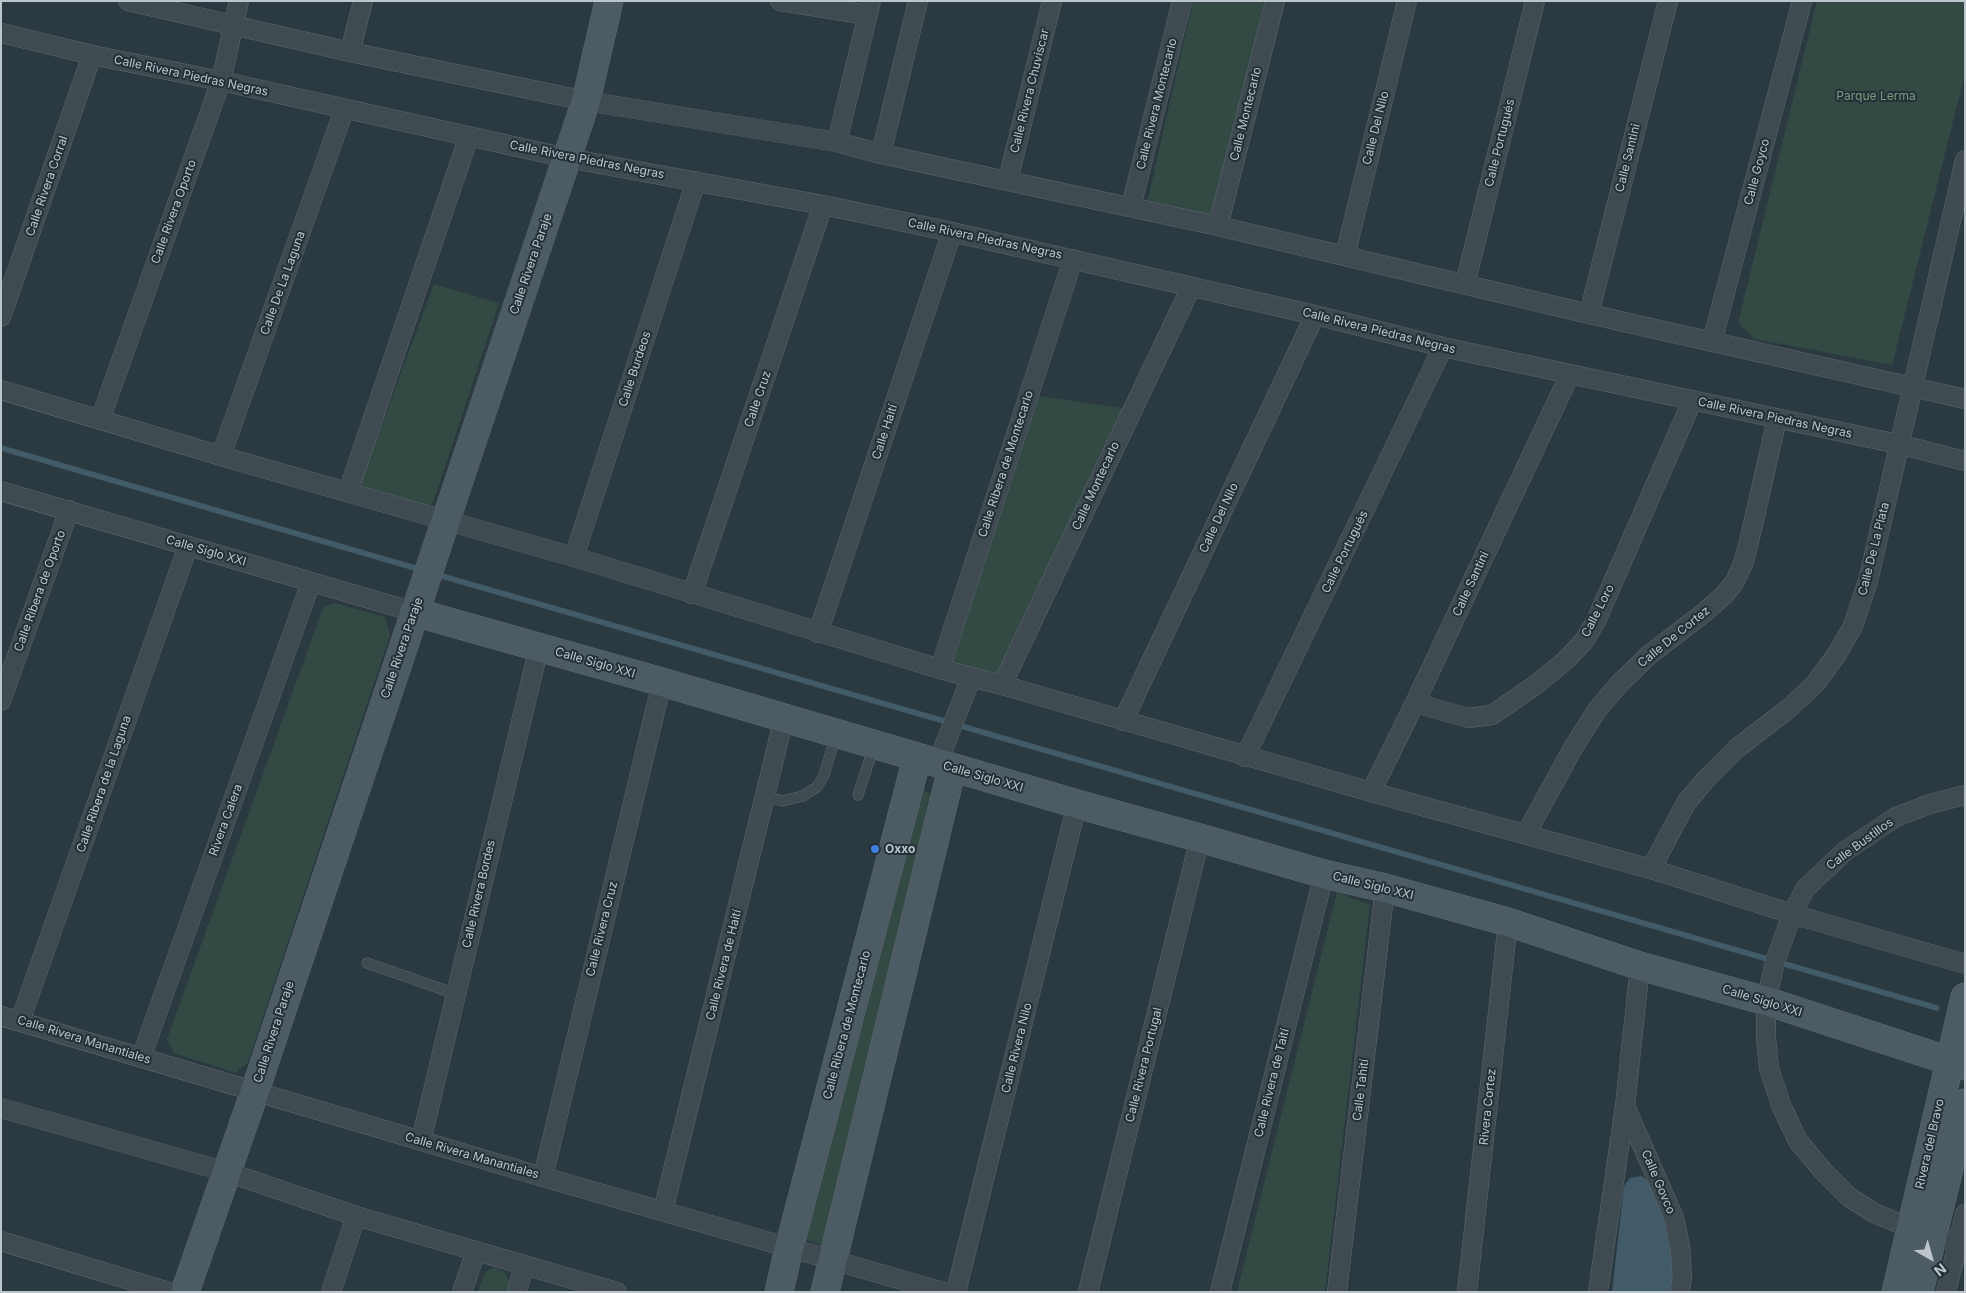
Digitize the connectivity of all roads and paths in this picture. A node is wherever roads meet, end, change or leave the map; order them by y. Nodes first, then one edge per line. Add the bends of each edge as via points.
1 (128, 1) edge
2 (239, 1) edge
3 (363, 1) edge
4 (609, 1) edge
5 (780, 1) edge
6 (918, 1) edge
7 (1052, 1) edge
8 (1182, 1) edge
9 (1275, 1) edge
10 (1407, 1) edge
11 (1535, 1) edge
12 (1668, 1) edge
13 (1802, 1) edge
14 (870, 8) edge
15 (234, 25) junction
16 (1, 32) edge
17 (350, 52) junction
18 (92, 54) junction
19 (221, 81) junction
20 (586, 101) junction
21 (344, 110) junction
22 (468, 136) junction
23 (836, 142) junction
24 (881, 154) junction
25 (567, 158) junction
26 (1965, 160) edge
27 (1008, 180) junction
28 (696, 181) junction
29 (823, 205) junction
30 (1131, 207) junction
31 (1218, 226) junction
32 (952, 232) junction
33 (1345, 256) junction
34 (1072, 259) junction
35 (1465, 284) junction
36 (1191, 287) junction
37 (1588, 314) junction
38 (1315, 315) junction
39 (1, 317) edge
40 (1712, 342) junction
41 (1443, 347) junction
42 (1570, 374) junction
43 (1912, 386) junction
44 (1, 390) edge
45 (1965, 399) edge
46 (1692, 401) junction
47 (1777, 419) junction
48 (100, 420) junction
49 (1898, 444) junction
50 (221, 456) junction
51 (1965, 461) edge
52 (1, 491) edge
53 (348, 492) junction
54 (69, 510) junction
55 (441, 531) junction
56 (188, 546) junction
57 (574, 557) junction
58 (311, 582) junction
59 (692, 594) junction
60 (418, 601) junction
61 (818, 633) junction
62 (538, 647) junction
63 (940, 669) junction
64 (971, 678) junction
65 (662, 682) junction
66 (1002, 685) junction
67 (1, 701) edge
68 (1415, 703) junction
69 (784, 718) junction
70 (1123, 721) junction
71 (836, 734) junction
72 (874, 745) junction
73 (939, 756) junction
74 (1246, 757) junction
75 (1370, 792) junction
76 (858, 795) dead end
77 (1965, 795) edge
78 (765, 796) junction
79 (1077, 804) junction
80 (1526, 834) junction
81 (1200, 838) junction
82 (1651, 869) junction
83 (1324, 874) junction
84 (1385, 888) junction
85 (1792, 914) junction
86 (1508, 922) junction
87 (367, 963) dead end
88 (1965, 964) edge
89 (1640, 966) junction
90 (1768, 992) junction
91 (456, 994) junction
92 (1965, 997) edge
93 (1, 1016) edge
94 (20, 1021) junction
95 (141, 1058) junction
96 (1957, 1063) edge
97 (255, 1091) junction
98 (1965, 1103) edge
99 (1625, 1106) junction
100 (1, 1108) edge
101 (421, 1141) junction
102 (227, 1172) junction
103 (543, 1177) junction
104 (663, 1211) junction
105 (1965, 1214) edge
106 (356, 1216) junction
107 (1942, 1238) edge
108 (1, 1241) edge
109 (789, 1248) junction
110 (476, 1251) junction
111 (833, 1260) junction
112 (524, 1265) junction
113 (169, 1292) edge
114 (185, 1292) edge
115 (331, 1292) edge
116 (462, 1292) edge
117 (517, 1292) edge
118 (617, 1292) edge
119 (779, 1292) edge
120 (825, 1292) edge
121 (944, 1292) edge
122 (956, 1292) edge
123 (1088, 1292) edge
124 (1220, 1292) edge
125 (1337, 1292) edge
126 (1467, 1292) edge
127 (1598, 1292) edge
128 (1680, 1292) edge
129 (1896, 1292) edge
130 (1919, 1292) edge
131 (1946, 1292) edge

1 - 15 street
2 - 15 street, Calle Rivera Oporto
3 - 17 street
4 - 20 street, Calle Rivera Paraje
5 - 14 street
6 - 24 street
7 - 27 street, Calle Rivera Chuviscar
8 - 30 street, Calle Rivera Montecarlo
9 - 31 street, Calle Montecarlo
10 - 33 street, Calle Del Nilo
11 - 35 street, Calle Portugués
12 - 37 street, Calle Santini
13 - 40 street, Calle Goyco
14 - 23 street
15 - 17 street
15 - 19 street, Calle Rivera Oporto
16 - 18 street, Calle Rivera Piedras Negras
17 - 20 street
18 - 19 street, Calle Rivera Piedras Negras
18 - 39 street, Calle Rivera Corral
19 - 21 street, Calle Rivera Piedras Negras
19 - 48 street, Calle Rivera Oporto
20 - 23 street
20 - 25 street, Calle Rivera Paraje
21 - 22 street, Calle Rivera Piedras Negras
21 - 50 street, Calle De La Laguna
22 - 25 street, Calle Rivera Piedras Negras
22 - 53 street
23 - 24 street
24 - 27 street
25 - 28 street, Calle Rivera Piedras Negras
25 - 55 street, Calle Rivera Paraje
26 - 43 street, Calle De La Plata
27 - 30 street
28 - 29 street, Calle Rivera Piedras Negras
28 - 57 street, Calle Burdeos
29 - 32 street, Calle Rivera Piedras Negras
29 - 59 street, Calle Cruz
30 - 31 street
31 - 33 street
32 - 34 street, Calle Rivera Piedras Negras
32 - 61 street, Calle Haití
33 - 35 street
34 - 36 street, Calle Rivera Piedras Negras
34 - 63 street, Calle Ribera de Montecarlo
35 - 37 street
36 - 38 street, Calle Rivera Piedras Negras
36 - 66 street, Calle Montecarlo
37 - 40 street
38 - 41 street, Calle Rivera Piedras Negras
38 - 70 street, Calle Del Nilo
40 - 43 street
41 - 42 street, Calle Rivera Piedras Negras
41 - 74 street, Calle Portugués
42 - 46 street, Calle Rivera Piedras Negras
42 - 68 street, Calle Santini
43 - 45 street
43 - 49 street, Calle De La Plata
44 - 48 street
46 - 47 street, Calle Rivera Piedras Negras
46 - 68 street, Calle Loro via 1596,621 1584,641 1565,661 1492,715 1468,718
47 - 49 street, Calle Rivera Piedras Negras
47 - 80 street, Calle De Cortez via 1748,546 1734,583 1705,612 1649,654 1597,710
48 - 50 street
49 - 51 street, Calle Rivera Piedras Negras
49 - 82 street, Calle De La Plata via 1868,581 1838,654 1815,684 1736,749 1706,779 1686,803
50 - 53 street
52 - 54 street, Calle Siglo XXI
53 - 55 street
54 - 56 street, Calle Siglo XXI
54 - 67 street, Calle Ribera de Oporto
55 - 57 street
55 - 60 street, Calle Rivera Paraje
56 - 58 street, Calle Siglo XXI
56 - 94 street, Calle Ribera de la Laguna
57 - 59 street
58 - 60 street, Calle Siglo XXI
58 - 95 street, Rivera Calera
59 - 61 street
60 - 62 street, Calle Siglo XXI
60 - 97 street, Calle Rivera Paraje
61 - 63 street
62 - 65 street, Calle Siglo XXI
62 - 91 street, Calle Rivera Bordes
63 - 64 street
64 - 66 street
64 - 73 street
65 - 69 street, Calle Siglo XXI
65 - 103 street, Calle Rivera Cruz
66 - 70 street
68 - 75 street, Calle Santini
69 - 71 street, Calle Siglo XXI
69 - 78 street, Calle Rivera de Haití
70 - 74 street
71 - 72 street, Calle Siglo XXI
71 - 78 lane via 824,775 817,787 803,796 782,801
72 - 73 street, Calle Siglo XXI
72 - 76 lane
73 - 79 street, Calle Siglo XXI
73 - 109 street, Calle Ribera de Montecarlo
73 - 111 street
74 - 75 street
75 - 80 street
77 - 85 street, Calle Bustillos via 1896,817 1871,833 1821,872 1805,889
78 - 104 street, Calle Rivera de Haití
79 - 81 street, Calle Siglo XXI
79 - 122 street, Calle Rivera Nilo
80 - 82 street
81 - 83 street, Calle Siglo XXI
81 - 123 street, Calle Rivera Portugal
82 - 85 street
83 - 84 street, Calle Siglo XXI
83 - 124 street, Calle Rivera de Taití
84 - 86 street, Calle Siglo XXI
84 - 125 street, Calle Tahití
85 - 88 street
85 - 90 street, Calle Bustillos
86 - 89 street, Calle Siglo XXI
86 - 126 street, Rivera Cortez
87 - 91 lane
89 - 90 street, Calle Siglo XXI
89 - 99 street, Calle Govco
90 - 96 street, Calle Siglo XXI
90 - 107 street, Calle Bustillos via 1766,1038 1769,1068 1781,1105 1798,1141 1849,1197 1874,1213
91 - 101 street, Calle Rivera Bordes
92 - 96 street, Rivera del Bravo
93 - 94 street, Calle Rivera Manantiales
94 - 95 street, Calle Rivera Manantiales
95 - 97 street, Calle Rivera Manantiales
96 - 107 street, Rivera del Bravo
97 - 101 street, Calle Rivera Manantiales
97 - 102 street, Calle Rivera Paraje
98 - 107 street, Rivera del Bravo
99 - 127 street, Calle Govco
99 - 128 street, Calle Govco via 1674,1218 1680,1246
100 - 102 street
101 - 103 street, Calle Rivera Manantiales
102 - 106 street
102 - 114 street, Calle Rivera Paraje
103 - 104 street, Calle Rivera Manantiales
104 - 109 street, Calle Rivera Manantiales
105 - 107 street
106 - 110 street
106 - 115 street
107 - 129 street, Rivera del Bravo
107 - 130 street, Rivera del Bravo
107 - 131 street
108 - 113 street
109 - 111 street, Calle Rivera Manantiales
109 - 119 street, Calle Ribera de Montecarlo
110 - 112 street
110 - 116 street
111 - 120 street
111 - 121 street, Calle Rivera Manantiales
112 - 117 street
112 - 118 street

